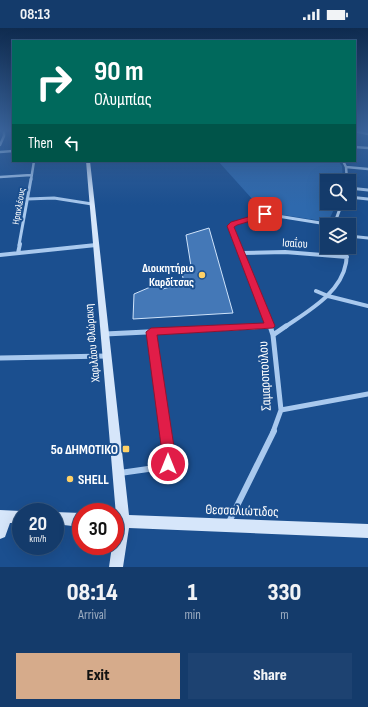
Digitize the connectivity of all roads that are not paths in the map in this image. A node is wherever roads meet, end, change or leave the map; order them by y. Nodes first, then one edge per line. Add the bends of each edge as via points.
1 (34, 162) edge
2 (88, 162) edge
3 (344, 162) edge
4 (346, 167) junction
5 (368, 169) edge
6 (347, 174) edge
7 (31, 175) junction
8 (0, 177) edge
9 (356, 189) edge
10 (368, 190) edge
11 (356, 198) edge
12 (27, 199) junction
13 (368, 199) edge
14 (92, 204) junction
15 (320, 223) edge
16 (356, 237) edge
17 (368, 238) edge
18 (96, 245) junction
19 (18, 253) junction
20 (241, 253) junction
21 (347, 254) edge
22 (0, 255) edge
23 (348, 257) junction
24 (316, 291) dead end
25 (328, 296) junction
26 (368, 306) edge
27 (270, 326) junction
28 (151, 332) junction
29 (105, 334) junction
30 (273, 335) junction
31 (107, 356) junction
32 (0, 358) edge
33 (368, 394) edge
34 (281, 410) junction
35 (118, 473) junction
36 (119, 503) edge
37 (3, 516) edge
38 (124, 522) edge
39 (226, 526) junction
40 (368, 531) edge
41 (0, 532) edge
42 (117, 555) edge
43 (116, 567) edge

1 - 7 street, Ηρακλέους
2 - 14 main road, Χαριλάου Φλώρακη
3 - 4 street
4 - 5 street
4 - 6 street
7 - 8 street
7 - 12 street, Ηρακλέους
9 - 10 street
11 - 13 street
12 - 14 street via 54,198
12 - 19 street, Ηρακλέους
14 - 18 main road, Χαριλάου Φλώρακη
15 - 20 street via 265,214 231,225
16 - 17 street
18 - 19 street
18 - 29 main road, Χαριλάου Φλώρακη
19 - 22 street
20 - 23 street, Ισαΐου via 286,252
20 - 27 street
21 - 23 street
23 - 25 street, Σαμαροπούλου via 345,270
24 - 25 street
25 - 26 street
25 - 30 street, Σαμαροπούλου
27 - 28 street
27 - 30 street
28 - 29 street
28 - 35 street via 170,460 162,467
29 - 31 main road, Χαριλάου Φλώρακη
30 - 34 street, Σαμαροπούλου
31 - 32 street
31 - 35 main road, Χαριλάου Φλώρακη
33 - 34 street
34 - 39 street, Σαμαροπούλου via 275,429
35 - 36 main road, Χαριλάου Φλώρακη
37 - 41 main road
38 - 39 main road, Θεσσαλιώτιδος
39 - 40 main road, Θεσσαλιώτιδος
42 - 43 main road, Χαριλάου Φλώρακη

